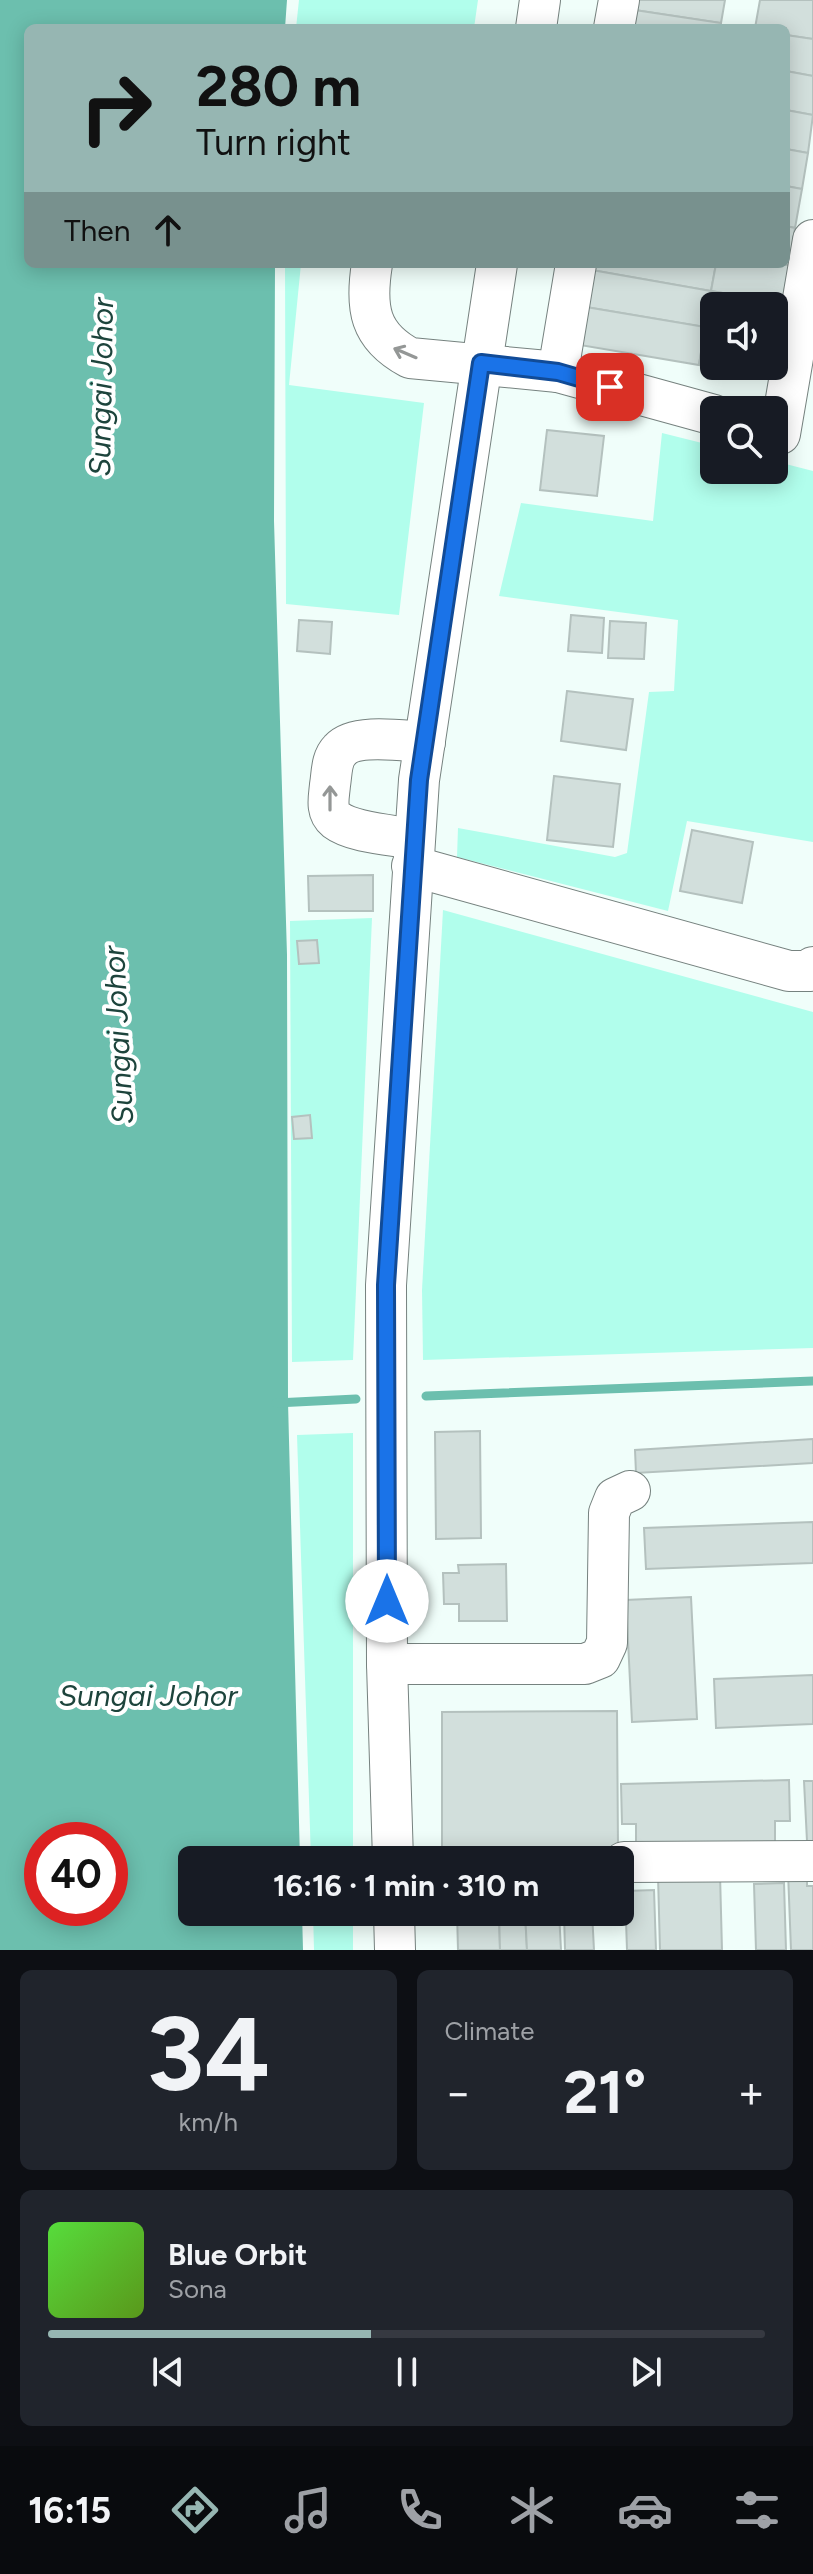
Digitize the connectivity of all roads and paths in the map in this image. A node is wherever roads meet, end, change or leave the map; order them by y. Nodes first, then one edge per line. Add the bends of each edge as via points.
1 (540, 0) edge
2 (619, 0) edge
3 (537, 24) edge
4 (615, 24) edge
5 (813, 240) edge
6 (371, 268) edge
7 (496, 268) edge
8 (575, 268) edge
9 (481, 363) junction
10 (558, 372) junction
11 (700, 411) edge
12 (789, 436) edge
13 (425, 742) junction
14 (413, 853) junction
15 (813, 967) edge
16 (630, 1491) dead end
17 (387, 1664) junction
18 (393, 1846) edge
19 (813, 1861) edge
20 (634, 1862) edge
21 (394, 1926) edge
22 (395, 1950) edge

1 - 3 street
2 - 4 street
5 - 12 street
9 -> 6 street via 410,358 392,348 373,325 368,295
7 - 9 street
8 - 10 street
9 - 10 street
9 - 13 street
10 - 11 street
13 - 14 street
14 -> 13 street via 349,827 334,818 328,802 333,761 347,744 378,739
14 - 15 street via 789,971
14 - 17 street via 386,1285
16 - 17 street via 615,1498 609,1513 607,1643 600,1658 585,1664
17 - 18 street
19 - 20 street
21 - 22 street

